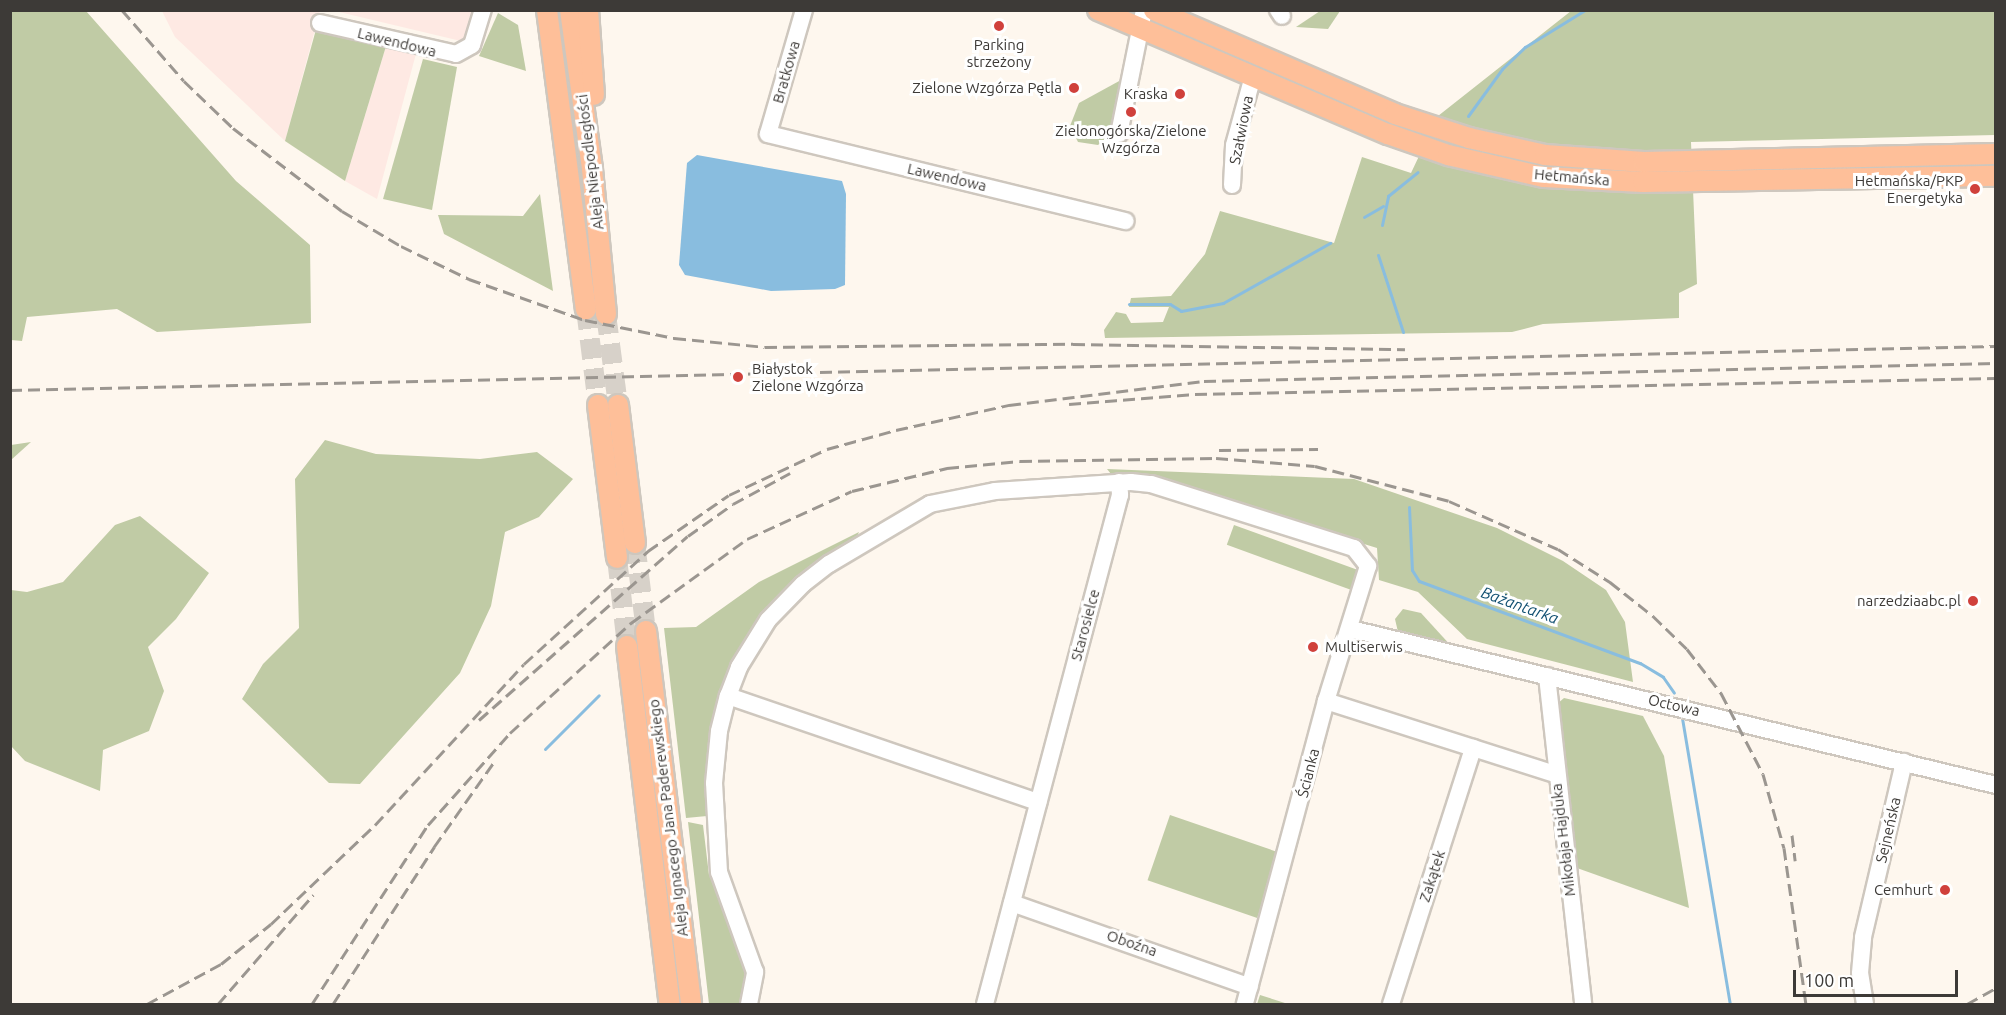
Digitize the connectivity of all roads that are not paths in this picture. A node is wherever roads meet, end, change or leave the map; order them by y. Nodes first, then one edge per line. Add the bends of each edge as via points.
1 (483, 10) edge
2 (534, 10) edge
3 (548, 10) edge
4 (570, 10) edge
5 (588, 10) edge
6 (804, 10) edge
7 (1098, 10) edge
8 (1154, 10) edge
9 (1142, 19) edge
10 (320, 23) dead end
11 (1253, 76) junction
12 (1395, 114) junction
13 (768, 134) joint
14 (1119, 134) dead end
15 (1388, 134) junction
16 (566, 152) junction
17 (1995, 154) edge
18 (592, 169) junction
19 (1995, 176) edge
20 (1232, 184) dead end
21 (1126, 221) dead end
22 (586, 309) tunnel mouth
23 (606, 314) tunnel mouth
24 (598, 405) tunnel mouth
25 (618, 405) tunnel mouth
26 (1119, 482) junction
27 (635, 543) tunnel mouth
28 (617, 558) tunnel mouth
29 (1351, 629) junction
30 (646, 630) tunnel mouth
31 (627, 646) tunnel mouth
32 (1547, 676) junction
33 (728, 696) junction
34 (1326, 701) junction
35 (1473, 748) junction
36 (1904, 762) junction
37 (1555, 774) junction
38 (1995, 784) edge
39 (1038, 802) junction
40 (1012, 903) junction
41 (1250, 987) junction
42 (670, 1005) edge
43 (691, 1005) edge
44 (749, 1005) edge
45 (986, 1005) edge
46 (1245, 1005) edge
47 (1391, 1005) edge
48 (1583, 1005) edge
49 (1865, 1005) edge

1 - 10 street, Lawendowa via 472,45 456,54
2 - 16 main road via 547,86
3 - 16 main road, Aleja Niepodległości
4 - 18 main road, Aleja Niepodległości
5 - 18 main road via 594,98
6 - 13 street, Bratkowa
7 - 9 main road
8 - 12 main road, Hetmańska
9 - 11 main road, Hetmańska
9 - 14 street
11 - 15 main road, Hetmańska
11 - 20 street, Szałwiowa via 1234,145
12 - 15 main road
12 - 17 main road, Hetmańska via 1468,138 1545,155 1644,162
13 - 21 street, Lawendowa
15 - 19 main road, Hetmańska via 1448,156 1544,177 1643,182
16 - 22 main road, Aleja Niepodległości
18 - 23 main road, Aleja Niepodległości
24 - 28 main road
25 - 27 main road
26 - 29 street, Ścianka via 1151,484 1354,548 1368,566
26 - 33 street via 955,497 930,504 897,521 830,564 782,605 751,645
26 - 39 street, Starosielce via 1120,495
29 - 32 street, Octowa
29 - 34 street, Ścianka via 1342,645
30 - 43 main road, Aleja Ignacego Jana Paderewskiego
31 - 42 main road, Aleja Ignacego Jana Paderewskiego
32 - 36 street, Octowa
32 - 37 street, Mikołaja Hajduka
33 - 39 street
33 - 44 street via 716,756 715,846 727,901 755,972
34 - 35 street
34 - 41 street, Ścianka
35 - 37 street
35 - 47 street, Zakątek
36 - 38 street, Octowa
36 - 49 street, Sejneńska via 1863,937 1860,973
37 - 48 street, Mikołaja Hajduka
39 - 40 street, Starosielce
40 - 41 street, Oboźna
40 - 45 street, Starosielce
41 - 46 street, Ścianka

